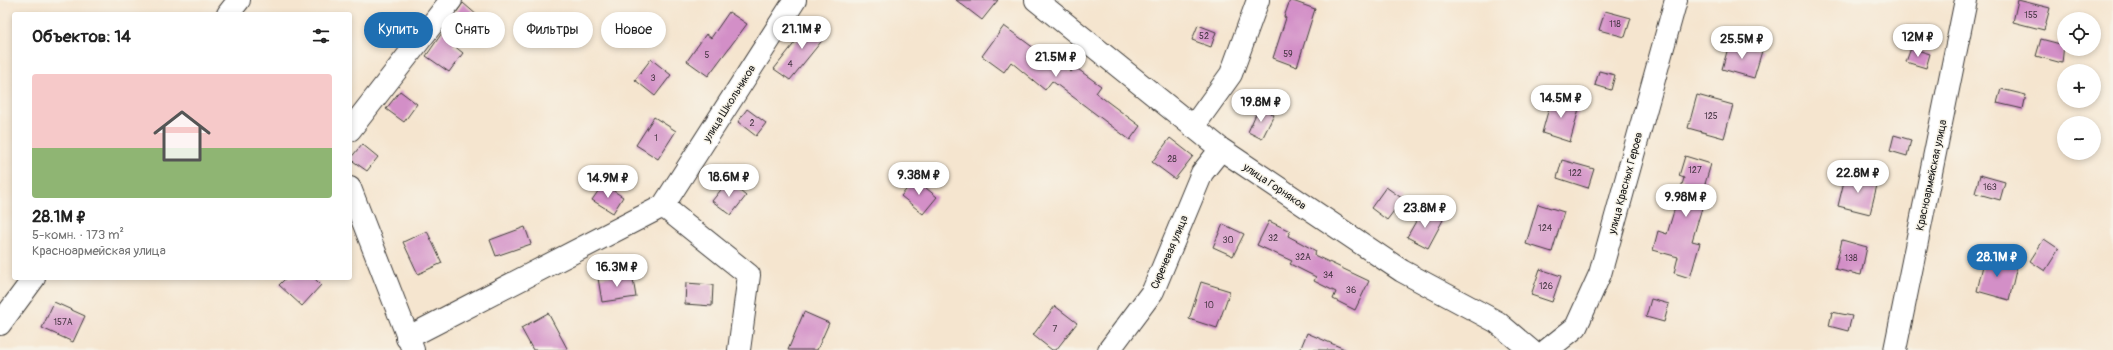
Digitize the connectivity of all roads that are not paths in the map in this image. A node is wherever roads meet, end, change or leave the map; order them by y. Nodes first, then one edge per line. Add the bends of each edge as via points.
1 (239, 0) edge
2 (451, 0) edge
3 (795, 0) edge
4 (1036, 0) edge
5 (1258, 0) edge
6 (1676, 0) edge
7 (1966, 0) edge
8 (230, 12) edge
9 (352, 127) edge
10 (1193, 127) junction
11 (1221, 149) junction
12 (352, 193) edge
13 (664, 206) junction
14 (33, 280) edge
15 (0, 324) edge
16 (410, 344) edge
17 (739, 350) edge
18 (1109, 350) edge
19 (1530, 350) edge
20 (1547, 350) edge
21 (1895, 350) edge

1 - 8 street
2 - 9 street
3 - 13 street, улица Школьников
4 - 10 street, улица Горняков
5 - 10 street via 1231,74
6 - 20 street, улица Красных Героев via 1600,274 1576,327
7 - 21 street, Красноармейская улица
10 - 11 street, улица Горняков
11 - 18 street, Сиреневая улица via 1202,173 1153,291
11 - 19 street, улица Горняков via 1402,271 1497,322
12 - 16 street
13 - 16 street
13 - 17 street via 749,275
14 - 15 street

